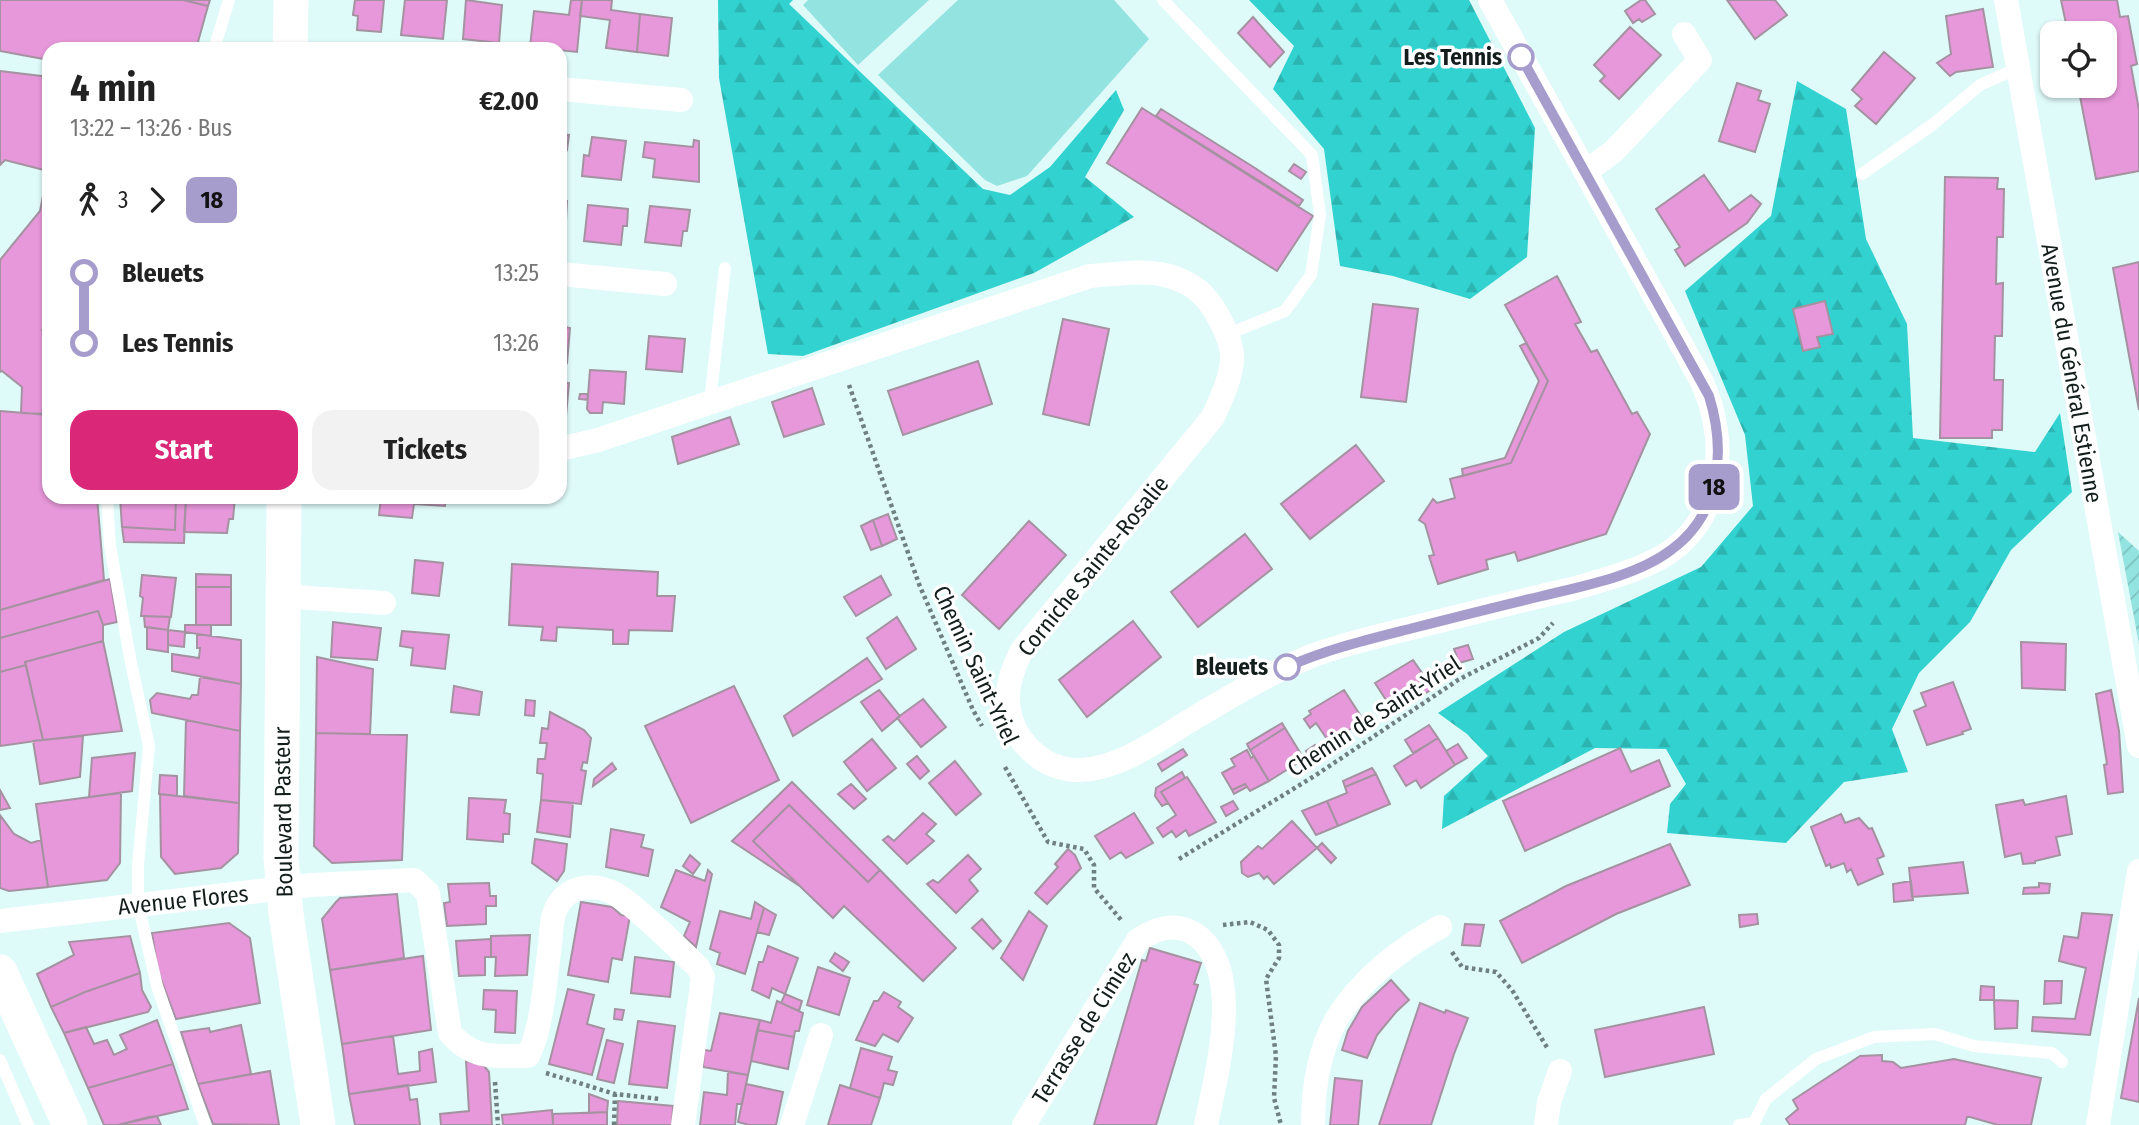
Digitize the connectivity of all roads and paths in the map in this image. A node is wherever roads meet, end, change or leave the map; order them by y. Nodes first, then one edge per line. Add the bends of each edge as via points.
1 (229, 0) edge
2 (292, 0) edge
3 (1163, 0) edge
4 (1490, 0) edge
5 (2006, 0) edge
6 (1685, 34) dead end
7 (216, 42) edge
8 (290, 42) edge
9 (2018, 68) junction
10 (567, 90) edge
11 (681, 100) dead end
12 (1586, 171) junction
13 (1862, 174) dead end
14 (725, 268) dead end
15 (567, 275) edge
16 (665, 284) dead end
17 (1228, 334) junction
18 (839, 358) junction
19 (710, 402) junction
20 (567, 447) edge
21 (107, 504) edge
22 (284, 504) edge
23 (1572, 589) junction
24 (282, 596) junction
25 (384, 603) dead end
26 (985, 731) dead end
27 (2139, 746) edge
28 (1003, 762) dead end
29 (1179, 859) dead end
30 (2139, 871) edge
31 (283, 888) junction
32 (138, 904) junction
33 (0, 921) edge
34 (1440, 927) joint
35 (1199, 937) junction
36 (1138, 940) junction
37 (0, 972) edge
38 (821, 1035) dead end
39 (493, 1056) junction
40 (528, 1056) junction
41 (0, 1060) edge
42 (2062, 1062) dead end
43 (1560, 1072) joint
44 (615, 1094) junction
45 (685, 1114) edge
46 (28, 1125) edge
47 (70, 1125) edge
48 (205, 1125) edge
49 (318, 1125) edge
50 (498, 1125) edge
51 (614, 1125) edge
52 (792, 1125) edge
53 (1024, 1125) edge
54 (1206, 1125) edge
55 (1280, 1125) edge
56 (1313, 1125) edge
57 (1546, 1125) edge
58 (1739, 1125) edge
59 (2098, 1125) edge

1 - 7 lane
2 - 8 street
3 - 17 lane via 1312,155 1320,215 1311,275 1285,311
4 - 12 street, Corniche Sainte-Rosalie
5 - 9 street, Avenue du Général Estienne
6 - 12 street via 1700,60 1613,152
9 - 13 lane via 1980,85
9 - 27 street, Avenue du Général Estienne
10 - 11 street
12 - 23 street, Corniche Sainte-Rosalie via 1709,396 1719,462 1706,509 1673,549 1658,559
14 - 19 lane
15 - 16 street
17 - 18 street, Corniche Sainte-Rosalie via 1203,295 1186,282 1128,272 1090,276
17 - 23 street, Corniche Sainte-Rosalie via 1233,359 1213,417 1015,662 1008,691 1010,715 1034,754 1069,769 1101,766 1138,752 1246,688 1310,657
18 - 19 street, Corniche Sainte-Rosalie
18 - 26 path, Chemin Saint-Yriel via 919,584
19 - 20 street, Corniche Sainte-Rosalie
21 - 32 lane via 110,546 149,747
22 - 24 street, Boulevard Pasteur
23 - 29 path, Chemin de Saint-Yriel via 1560,614 1539,638 1458,680 1356,750
24 - 25 street
24 - 31 street, Boulevard Pasteur
28 - 36 path, Chemin Saint-Yriel via 1048,842 1084,849 1094,864 1094,888
30 - 59 street
31 - 32 street, Avenue Flores
31 - 39 street, Avenue Flores via 414,880 428,893 450,1033 463,1048
31 - 49 street, Boulevard Pasteur
32 - 33 street, Avenue Flores
32 - 48 lane via 156,986
34 - 43 path via 1462,967 1496,972 1512,990
34 - 56 street via 1383,966 1336,1020 1315,1082
35 - 36 street, Terrasse de Cimiez via 1171,927 1153,930
35 - 54 street via 1219,966 1224,1003 1222,1048
35 - 55 path via 1213,928 1250,922 1268,930 1279,945 1279,958 1266,979
36 - 53 street, Terrasse de Cimiez
37 - 47 street
38 - 52 street
39 - 40 street, Avenue Flores
39 - 50 path
40 - 44 path via 545,1073
40 - 45 street via 534,1045 554,914 562,899 578,887 597,887 622,897 698,967 703,977
41 - 46 lane
42 - 58 lane via 2052,1053 1974,1046 1935,1034 1874,1037 1816,1059 1766,1099 1754,1123
43 - 57 street
44 - 45 path
44 - 51 path

